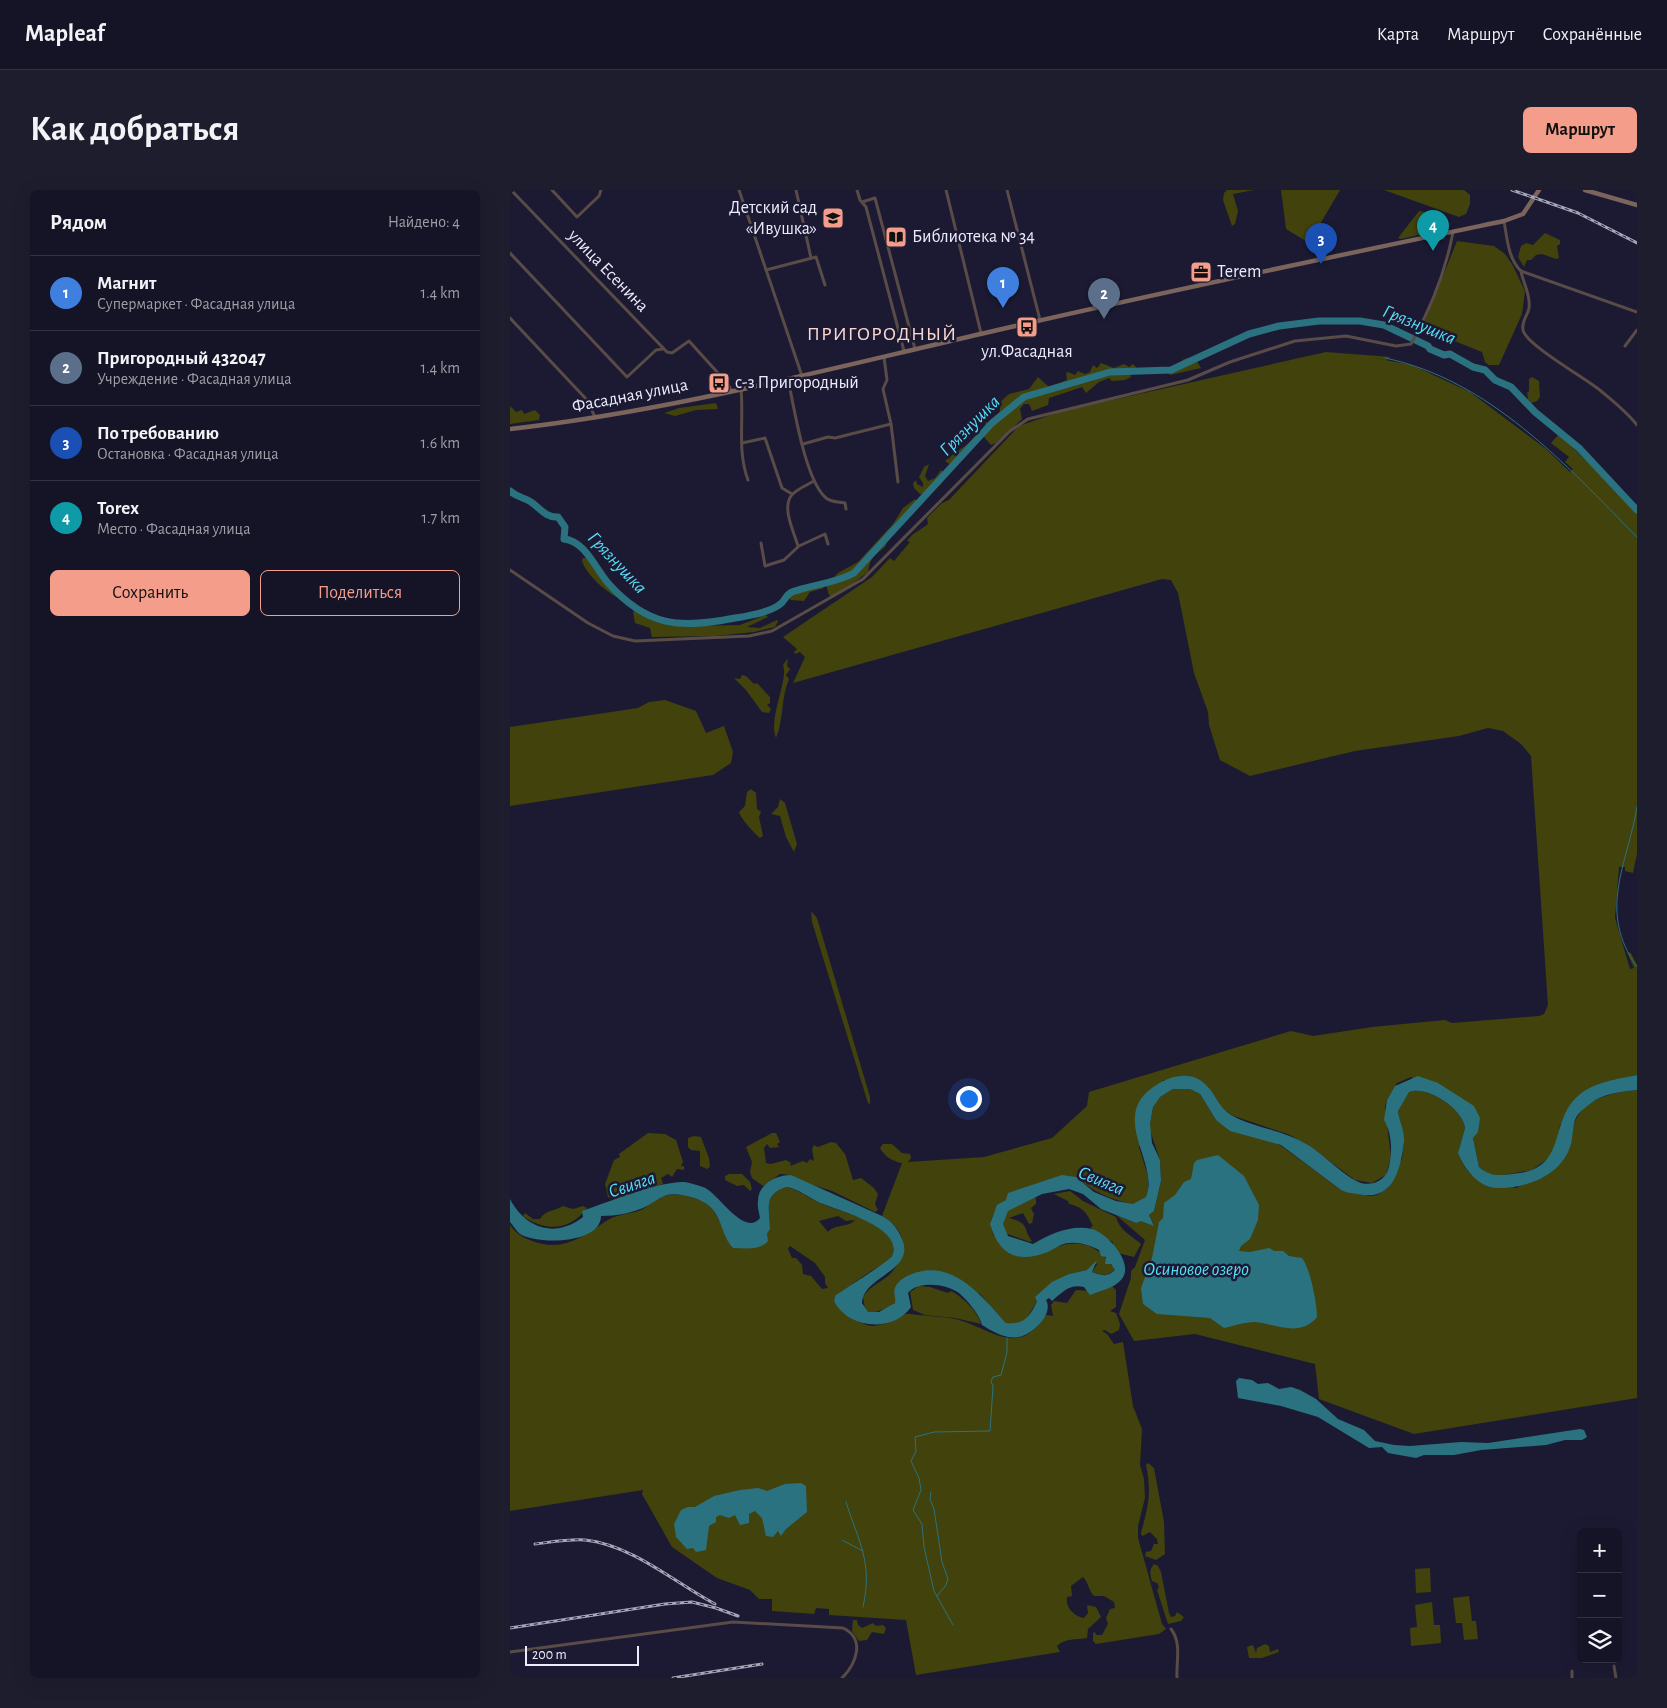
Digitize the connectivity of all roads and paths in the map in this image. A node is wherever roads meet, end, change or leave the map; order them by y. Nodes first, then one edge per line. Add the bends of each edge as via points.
1 (511, 190) edge
2 (552, 190) edge
3 (601, 190) edge
4 (739, 190) edge
5 (796, 190) edge
6 (857, 190) edge
7 (946, 190) edge
8 (1007, 190) edge
9 (1539, 190) edge
10 (1585, 190) edge
11 (862, 202) junction
12 (1637, 205) edge
13 (1504, 222) junction
14 (1453, 232) junction
15 (510, 253) edge
16 (811, 258) junction
17 (766, 270) junction
18 (1521, 270) junction
19 (825, 285) dead end
20 (1637, 312) edge
21 (510, 318) edge
22 (1040, 320) junction
23 (1637, 330) edge
24 (981, 334) junction
25 (1625, 346) dead end
26 (663, 349) junction
27 (915, 349) junction
28 (904, 351) junction
29 (884, 357) junction
30 (802, 376) junction
31 (788, 379) junction
32 (740, 389) junction
33 (732, 391) junction
34 (596, 418) junction
35 (891, 424) junction
36 (1637, 425) edge
37 (510, 429) edge
38 (741, 443) junction
39 (802, 444) junction
40 (748, 480) dead end
41 (814, 481) junction
42 (898, 482) dead end
43 (792, 494) junction
44 (846, 509) dead end
45 (761, 543) dead end
46 (828, 544) dead end
47 (798, 546) junction
48 (510, 570) edge
49 (1171, 1629) dead end
50 (510, 1652) edge
51 (1614, 1666) dead end
52 (1572, 1671) dead end
53 (842, 1678) edge
54 (1177, 1678) edge
55 (1572, 1678) edge
56 (1616, 1678) edge

1 - 26 street, улица Есенина
2 - 3 street via 577,217
4 - 17 street
5 - 16 street
6 - 11 street
7 - 24 street
8 - 22 street
9 - 13 main road, Фасадная улица via 1523,214
10 - 12 main road
11 - 27 street via 875,198
11 - 28 street
13 - 14 main road, Фасадная улица
13 - 18 street via 1514,260
14 - 22 main road, Фасадная улица
14 - 48 street via 1441,274 1411,344 1396,346 1346,336 1295,341 1230,362 1188,380 1028,418 1010,431 863,579 772,631 749,636 635,641 613,636 588,623
15 - 26 street via 627,376 656,350
16 - 17 street
16 - 19 street via 816,257
17 - 30 street
18 - 20 street
18 - 36 street via 1528,290 1529,307 1523,331 1539,348 1601,391
21 - 34 street via 587,400
22 - 24 main road, Фасадная улица
23 - 25 street
24 - 27 main road, Фасадная улица
26 - 33 street via 672,353 689,341
27 - 28 main road, Фасадная улица
28 - 29 main road, Фасадная улица
29 - 30 main road, Фасадная улица
29 - 35 street via 886,380 883,389
30 - 31 main road, Фасадная улица
31 - 32 main road, Фасадная улица
31 - 39 street
32 - 33 main road, Фасадная улица
32 - 38 street
33 - 34 main road, Фасадная улица
34 - 37 main road, Фасадная улица
35 - 39 street
35 - 42 street
38 - 40 street via 743,468
38 - 43 street via 765,438 782,488
39 - 41 street
41 - 43 street
41 - 44 street via 825,497 845,503
43 - 47 street via 789,517
45 - 47 street via 765,566 784,560
46 - 47 street via 824,534
49 - 54 street via 1178,1653
50 - 53 street via 733,1622 843,1628 857,1649 854,1666
51 - 56 street
52 - 55 street

